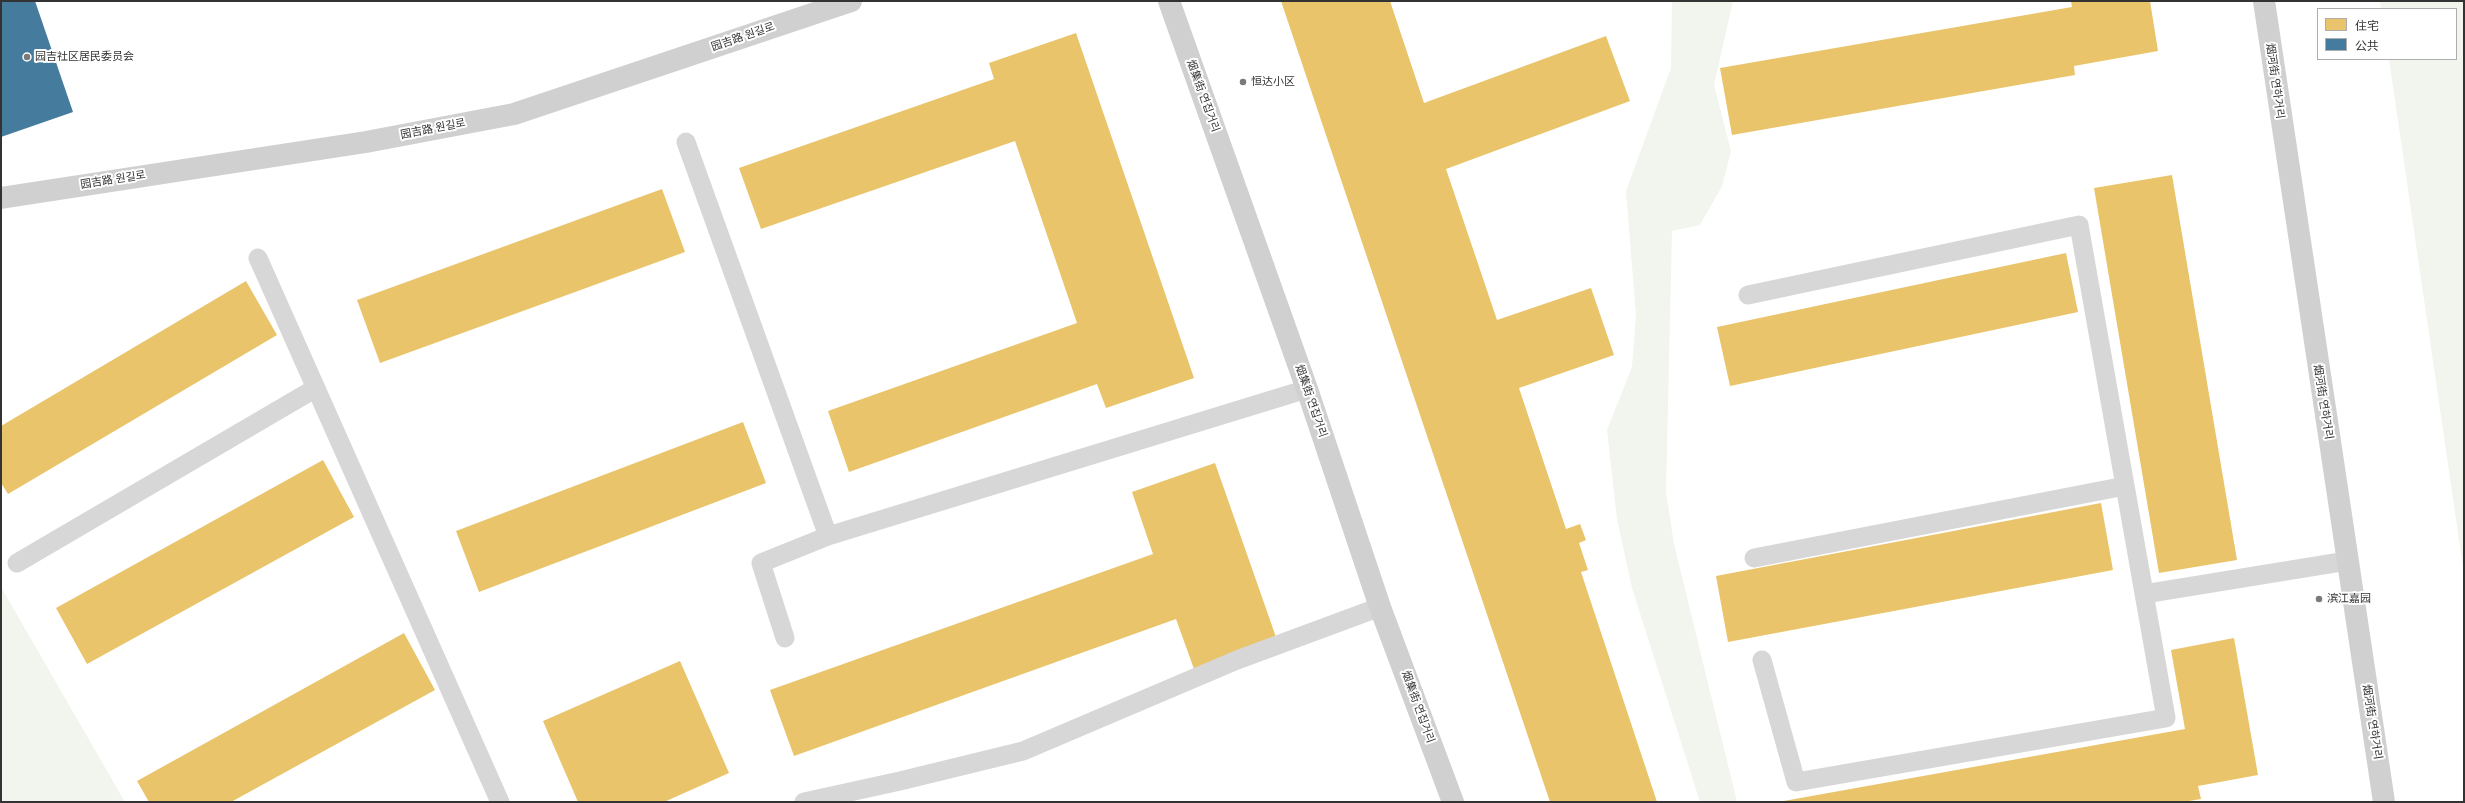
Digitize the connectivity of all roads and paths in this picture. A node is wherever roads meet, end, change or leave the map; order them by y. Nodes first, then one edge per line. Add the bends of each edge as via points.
1 (851, 1) edge
2 (1169, 1) edge
3 (2264, 1) edge
4 (686, 142) dead end
5 (1, 198) edge
6 (258, 258) dead end
7 (1748, 295) dead end
8 (316, 388) junction
9 (1307, 389) junction
10 (2125, 486) junction
11 (828, 536) junction
12 (1754, 558) dead end
13 (2347, 561) junction
14 (18, 563) dead end
15 (2144, 594) junction
16 (1380, 607) junction
17 (785, 638) dead end
18 (1762, 660) dead end
19 (500, 802) edge
20 (804, 802) edge
21 (1453, 802) edge
22 (2384, 802) edge

1 - 5 street, 园吉路 원길로 via 514,114 366,142
2 - 9 street, 烟集街 연집거리
3 - 13 street, 烟河街 연하거리
4 - 11 lane
6 - 8 lane
7 - 10 lane via 2079,225
8 - 14 lane
8 - 19 lane
9 - 11 lane
9 - 16 street, 烟集街 연집거리
10 - 12 lane
10 - 15 lane
11 - 17 lane via 761,563
13 - 15 lane
13 - 22 street, 烟河街 연하거리
15 - 18 lane via 2166,718 1796,782
16 - 20 lane via 1237,660 1023,751
16 - 21 street, 烟集街 연집거리

